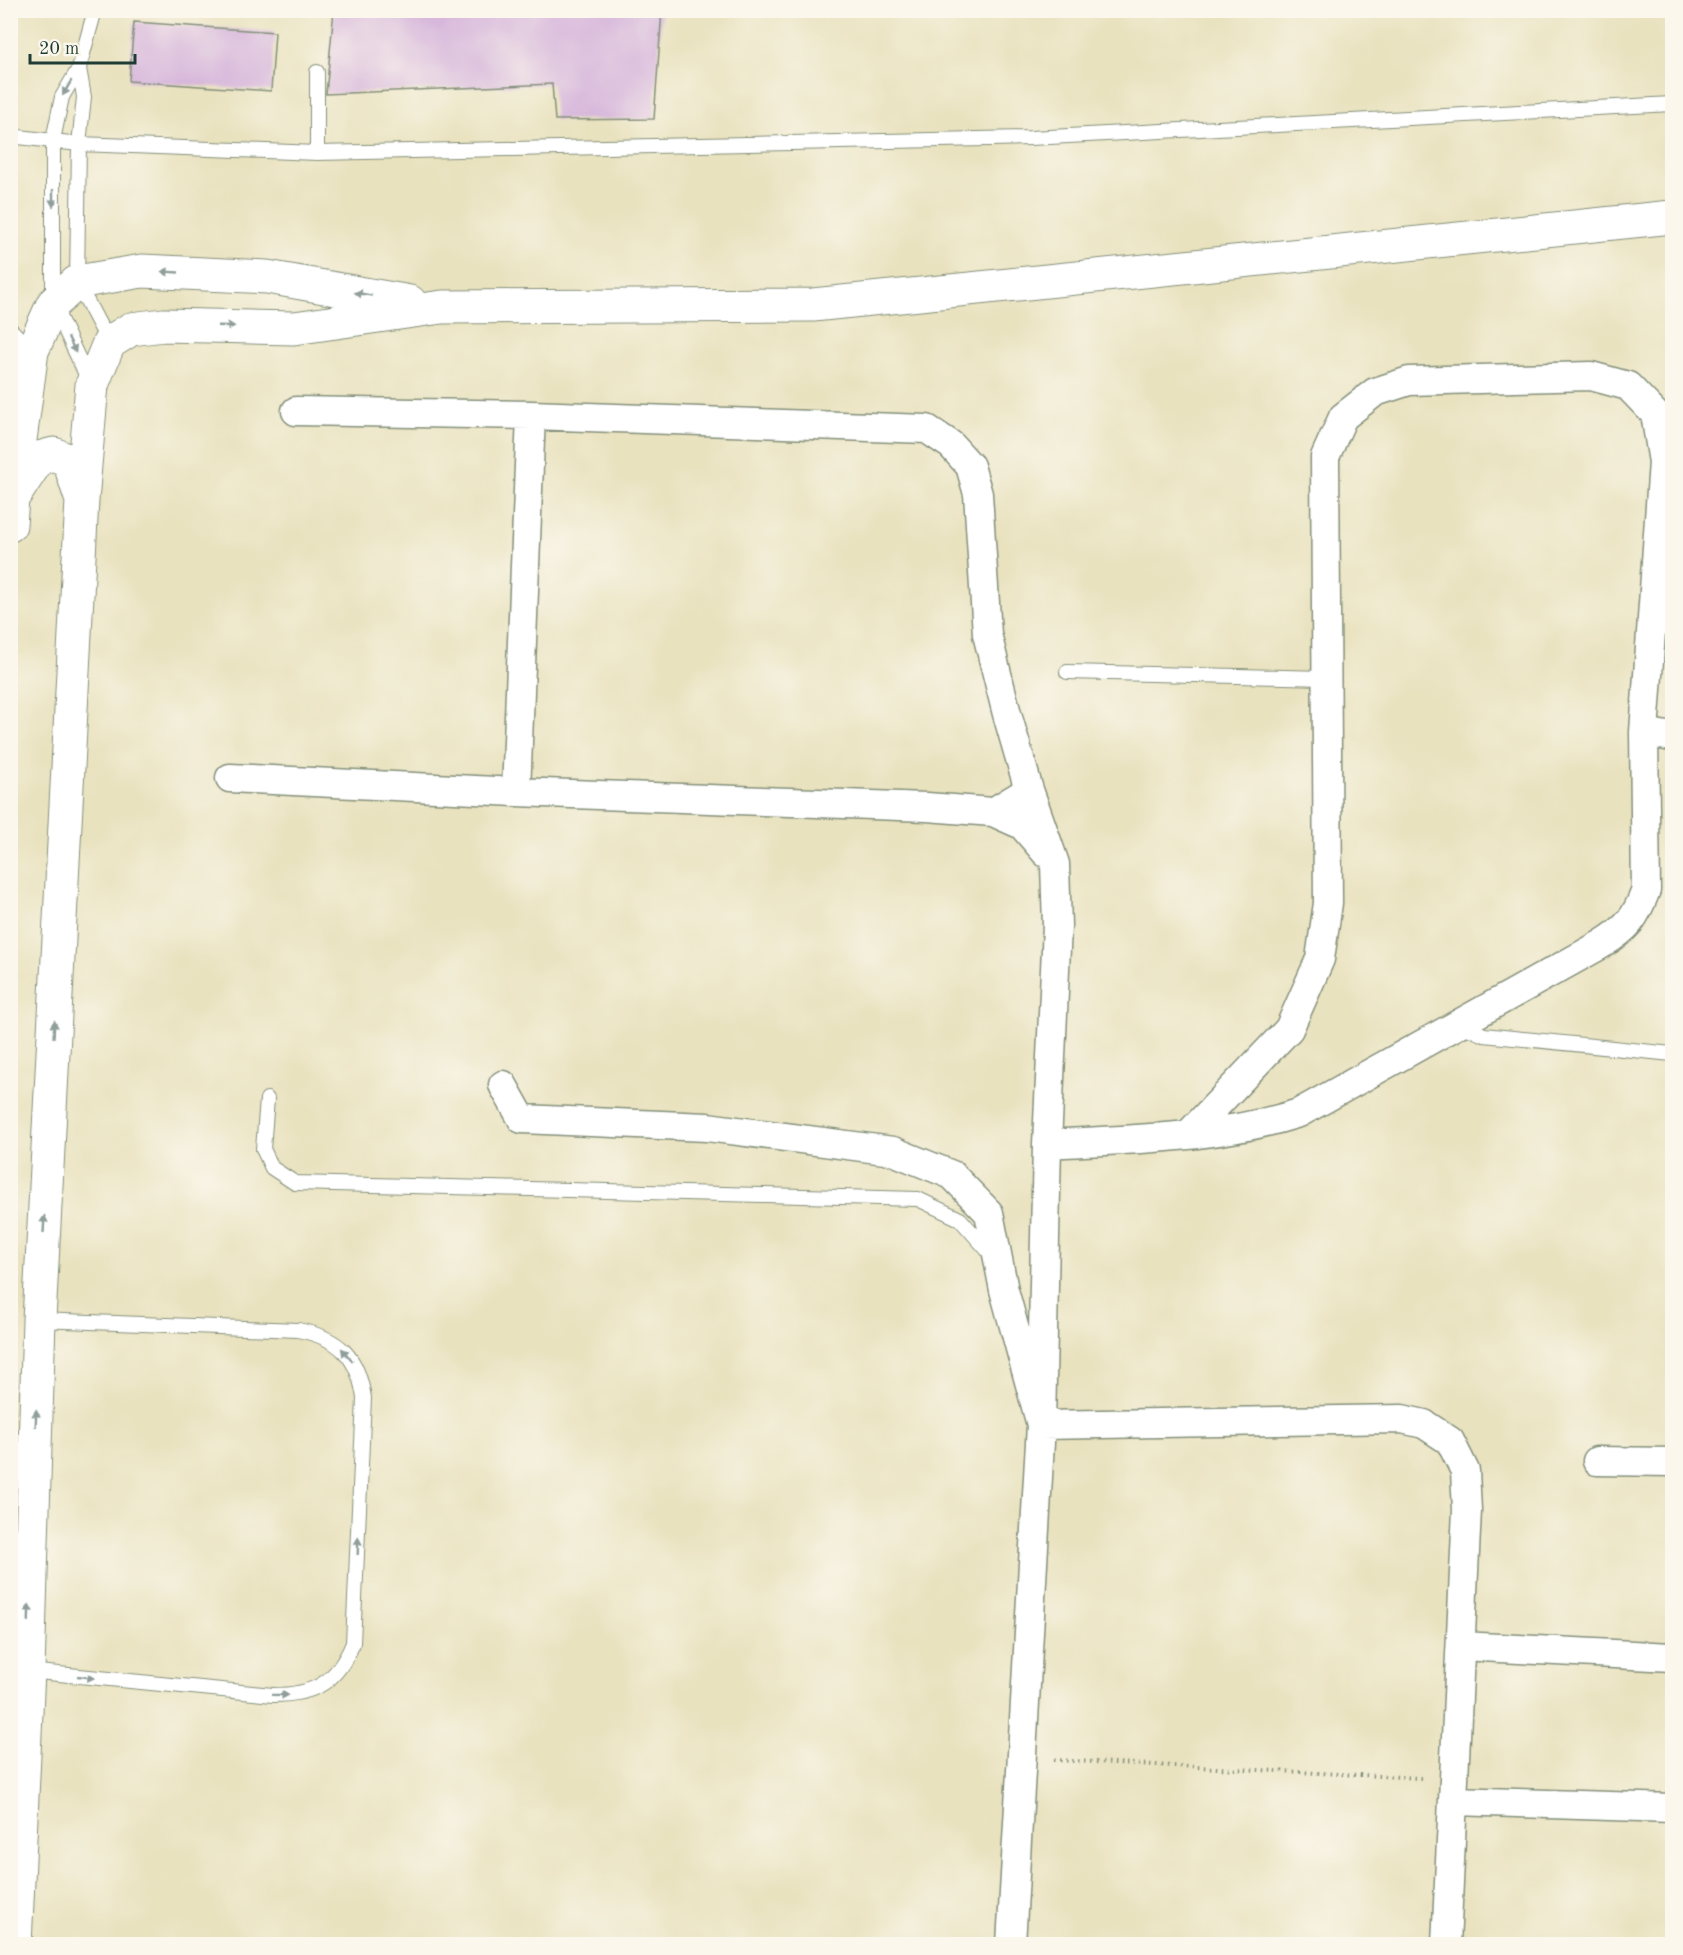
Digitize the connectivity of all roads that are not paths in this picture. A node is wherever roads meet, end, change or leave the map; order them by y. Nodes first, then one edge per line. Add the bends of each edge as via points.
1 (95, 10) edge
2 (79, 68) junction
3 (317, 72) dead end
4 (1672, 104) edge
5 (10, 136) edge
6 (53, 140) junction
7 (79, 144) junction
8 (317, 153) junction
9 (1672, 217) edge
10 (77, 282) junction
11 (53, 304) junction
12 (442, 307) junction
13 (21, 340) edge
14 (109, 343) junction
15 (92, 385) junction
16 (296, 411) dead end
17 (531, 415) junction
18 (82, 500) junction
19 (11, 512) edge
20 (1067, 672) dead end
21 (1326, 678) junction
22 (1644, 732) junction
23 (1672, 737) edge
24 (230, 778) dead end
25 (1029, 790) junction
26 (516, 792) junction
27 (993, 812) junction
28 (1054, 864) junction
29 (1462, 1022) junction
30 (1672, 1054) edge
31 (504, 1085) dead end
32 (267, 1099) dead end
33 (1188, 1135) junction
34 (1047, 1144) junction
35 (1000, 1264) junction
36 (39, 1320) junction
37 (1041, 1425) junction
38 (1597, 1461) dead end
39 (1672, 1462) edge
40 (1461, 1646) junction
41 (1672, 1657) edge
42 (28, 1671) junction
43 (1454, 1790) junction
44 (1672, 1808) edge
45 (15, 1944) edge
46 (1011, 1944) edge
47 (1446, 1944) edge

1 - 2 lane
2 -> 6 lane via 62,97
2 - 7 lane via 84,97
3 - 8 lane
4 - 8 lane via 1031,138
5 - 6 lane
6 - 7 lane
6 -> 11 lane
7 - 8 lane
7 - 10 lane
9 - 12 street via 813,305
10 - 11 street
12 -> 10 street via 267,277 142,271
10 - 14 lane
11 - 13 street
11 -> 15 lane
14 -> 12 street via 131,329 164,324 294,328
13 - 19 street
14 - 15 street
15 - 18 street
16 - 17 street
17 - 25 street via 927,429 951,445 970,466 978,494 987,634
17 - 26 street
18 - 19 street via 69,461 54,454 39,458
36 -> 18 street
20 - 21 lane
21 - 22 street via 1325,458 1343,417 1375,392 1409,381 1591,376 1628,386 1655,414 1663,462
21 - 33 street via 1328,903 1320,959 1289,1029
22 - 23 street
22 - 29 street via 1646,890 1639,910 1623,930 1602,944
24 - 26 street
25 - 27 street
25 - 28 street
26 - 27 street
27 - 28 street via 1022,825
28 - 34 street via 1057,926
29 - 30 lane via 1484,1035
29 - 33 street via 1299,1113 1272,1122
31 - 35 street via 522,1119 707,1127 893,1151 952,1175 989,1213
32 - 35 lane via 263,1149 272,1168 295,1183 918,1199 960,1219
33 - 34 street
34 - 37 street
35 - 37 street
42 -> 36 street
42 -> 36 lane via 273,1695 314,1690 331,1678 345,1662 353,1643 364,1398 361,1378 351,1359 337,1344 319,1334
37 - 40 street via 1402,1419 1424,1424 1450,1441 1465,1471
37 - 46 street
38 - 39 street
40 - 41 street
40 - 43 street
42 - 45 street
43 - 44 street
43 - 47 street

